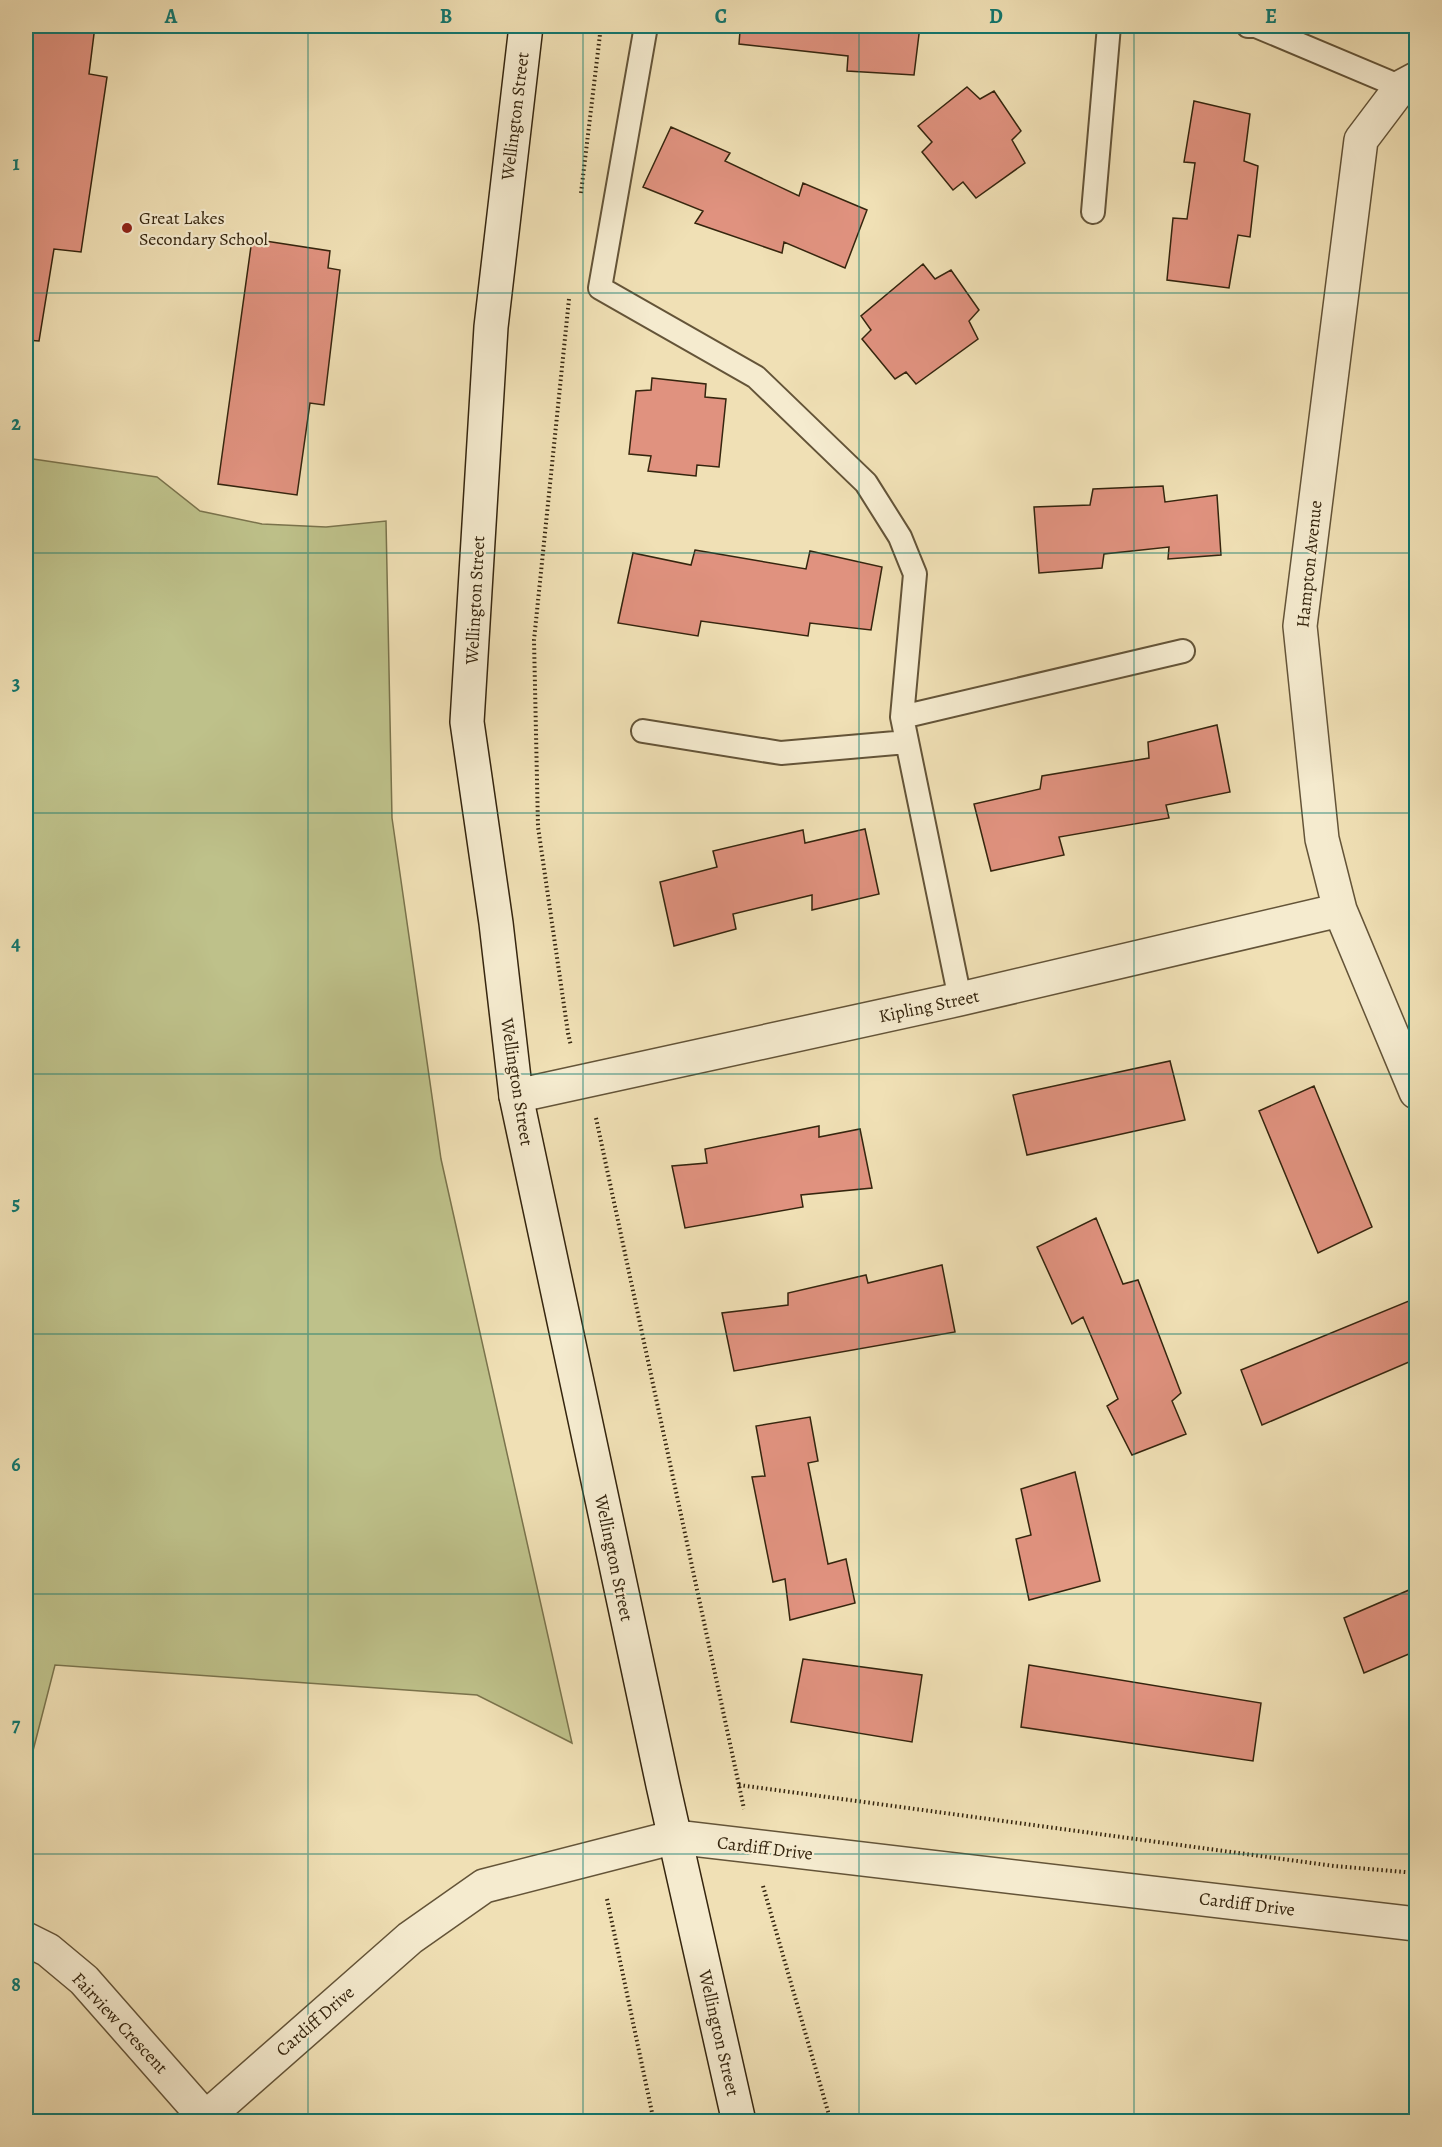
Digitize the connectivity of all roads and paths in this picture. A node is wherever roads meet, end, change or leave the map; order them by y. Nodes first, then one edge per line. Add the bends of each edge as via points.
1 (526, 26) edge
2 (601, 26) edge
3 (646, 26) edge
4 (1109, 26) edge
5 (1248, 26) edge
6 (1256, 26) edge
7 (1409, 83) edge
8 (580, 196) dead end
9 (1093, 212) dead end
10 (570, 289) dead end
11 (1183, 651) dead end
12 (902, 717) junction
13 (643, 731) dead end
14 (907, 742) junction
15 (1340, 910) junction
16 (960, 999) junction
17 (582, 1082) junction
18 (1416, 1092) edge
19 (516, 1096) junction
20 (739, 1785) junction
21 (675, 1837) junction
22 (753, 1846) junction
23 (1416, 1873) edge
24 (607, 1899) dead end
25 (1416, 1924) edge
26 (26, 1939) edge
27 (205, 2120) edge
28 (654, 2121) edge
29 (739, 2121) edge
30 (831, 2121) edge

1 - 19 street, Wellington Street via 491,327 467,722
2 - 8 path
3 - 12 lane via 600,288 756,377 866,483 900,537 915,574
4 - 9 lane
5 - 6 lane
6 - 7 lane
7 - 15 street, Hampton Avenue via 1361,140 1300,626 1322,839
10 - 17 path via 534,640 538,827 568,1033
11 - 12 lane
12 - 14 lane
13 - 14 lane via 780,753
14 - 16 lane
15 - 16 street, Kipling Street
15 - 18 street, Hampton Avenue
16 - 17 street, Kipling Street
17 - 19 street, Kipling Street
17 - 20 path via 595,1113
19 - 21 street, Wellington Street
20 - 22 path
20 - 23 path via 1323,1864
21 - 22 street, Cardiff Drive
21 - 27 street, Cardiff Drive via 484,1886 410,1938
21 - 29 street, Wellington Street
22 - 25 street, Cardiff Drive
22 - 30 path
24 - 28 path
26 - 27 street, Fairview Crescent via 48,1950 84,1980

